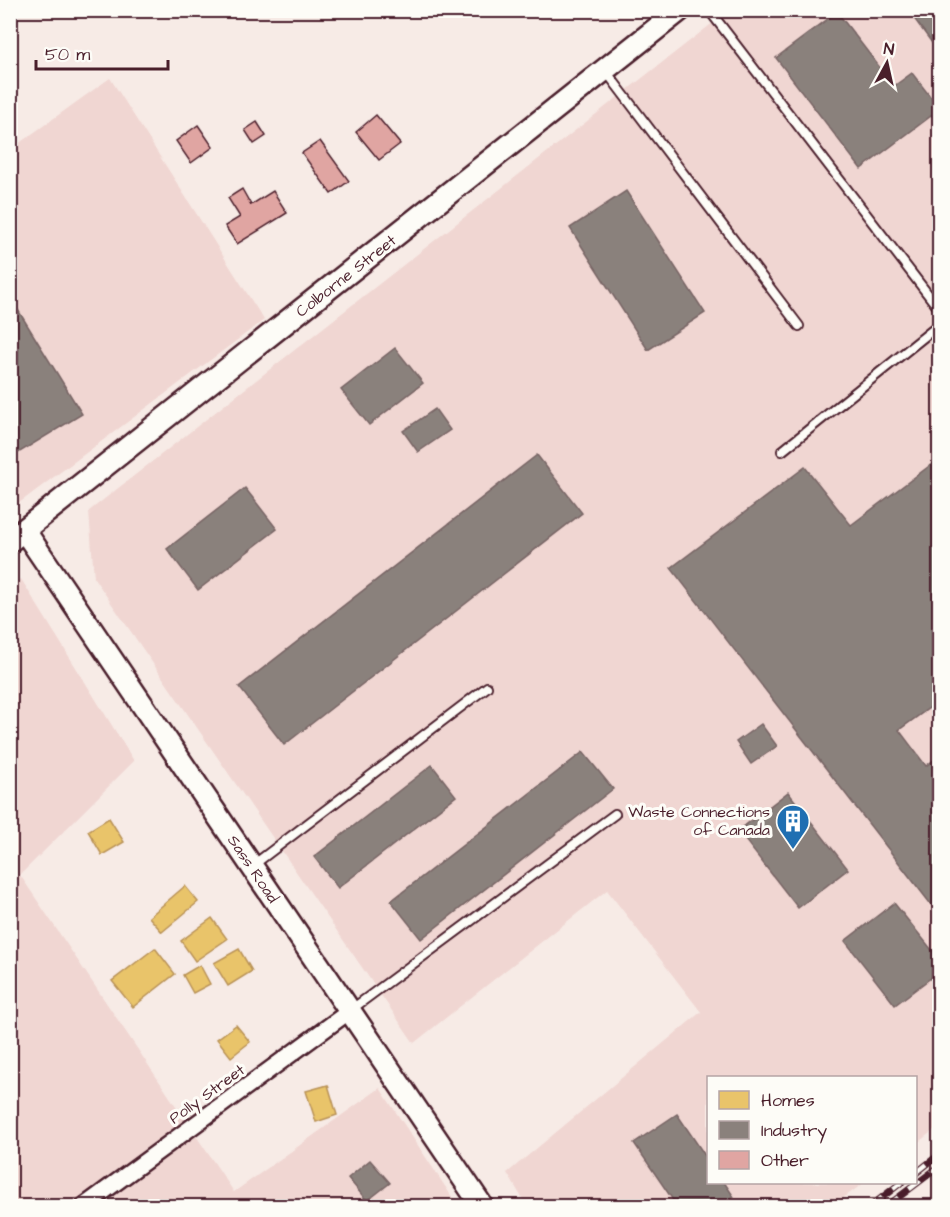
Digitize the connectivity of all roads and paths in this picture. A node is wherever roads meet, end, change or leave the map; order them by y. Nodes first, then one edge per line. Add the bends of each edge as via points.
1 (680, 10) edge
2 (709, 10) edge
3 (604, 69) junction
4 (939, 310) edge
5 (939, 324) edge
6 (799, 326) dead end
7 (782, 451) dead end
8 (17, 535) edge
9 (488, 687) dead end
10 (615, 814) dead end
11 (251, 867) junction
12 (351, 1010) junction
13 (84, 1206) edge
14 (482, 1206) edge

1 - 3 street, Colborne Street
2 - 4 lane
3 - 6 lane
3 - 8 street, Colborne Street
5 - 7 lane
8 - 11 street, Sass Road
9 - 11 lane
10 - 12 lane
11 - 12 street, Sass Road
12 - 13 street, Polly Street
12 - 14 street, Sass Road

